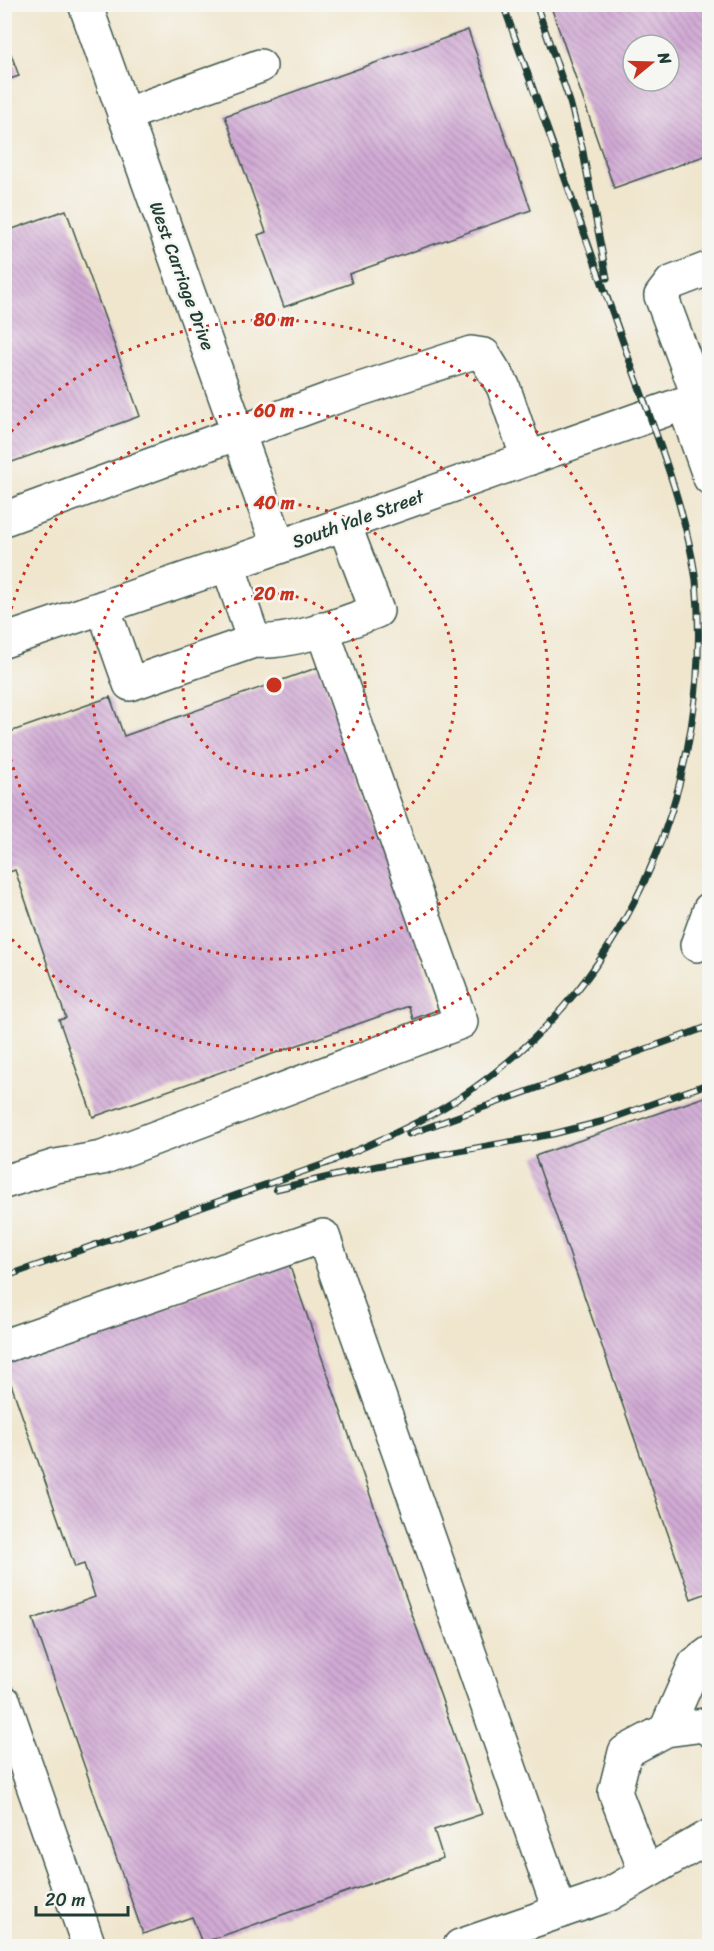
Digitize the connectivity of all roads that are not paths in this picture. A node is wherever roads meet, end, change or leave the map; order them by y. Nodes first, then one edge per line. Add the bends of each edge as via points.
1 (84, 4) edge
2 (260, 66) dead end
3 (124, 115) junction
4 (710, 268) edge
5 (698, 399) edge
6 (238, 433) junction
7 (528, 459) junction
8 (710, 478) edge
9 (4, 519) edge
10 (344, 524) junction
11 (279, 547) junction
12 (228, 565) junction
13 (103, 607) junction
14 (322, 629) junction
15 (4, 641) edge
16 (254, 641) junction
17 (710, 909) edge
18 (697, 945) dead end
19 (4, 1182) edge
20 (4, 1346) edge
21 (710, 1653) edge
22 (4, 1702) edge
23 (666, 1730) junction
24 (710, 1730) edge
25 (710, 1836) edge
26 (646, 1873) junction
27 (560, 1912) junction
28 (90, 1947) edge
29 (460, 1947) edge

1 - 3 street, West Carriage Drive
2 - 3 street
3 - 6 street, West Carriage Drive
4 - 5 street via 671,283 661,296
5 - 7 street, South Yale Street
5 - 8 street
6 - 7 street via 471,353 484,355 503,386
6 - 9 street
6 - 11 street, West Carriage Drive
7 - 10 street, South Yale Street
10 - 11 street, South Yale Street
10 - 14 street via 377,611
11 - 12 street, South Yale Street
12 - 13 street, South Yale Street
12 - 16 street
13 - 15 street, South Yale Street
13 - 16 street via 130,684
14 - 16 street via 271,643
14 - 19 street via 461,1022 102,1158 56,1166
17 - 18 street
20 - 27 street via 323,1236
21 - 23 street via 695,1664
22 - 28 street
23 - 24 street via 704,1725
23 - 26 street via 626,1752 615,1792
25 - 26 street
26 - 27 street via 608,1895
27 - 29 street

